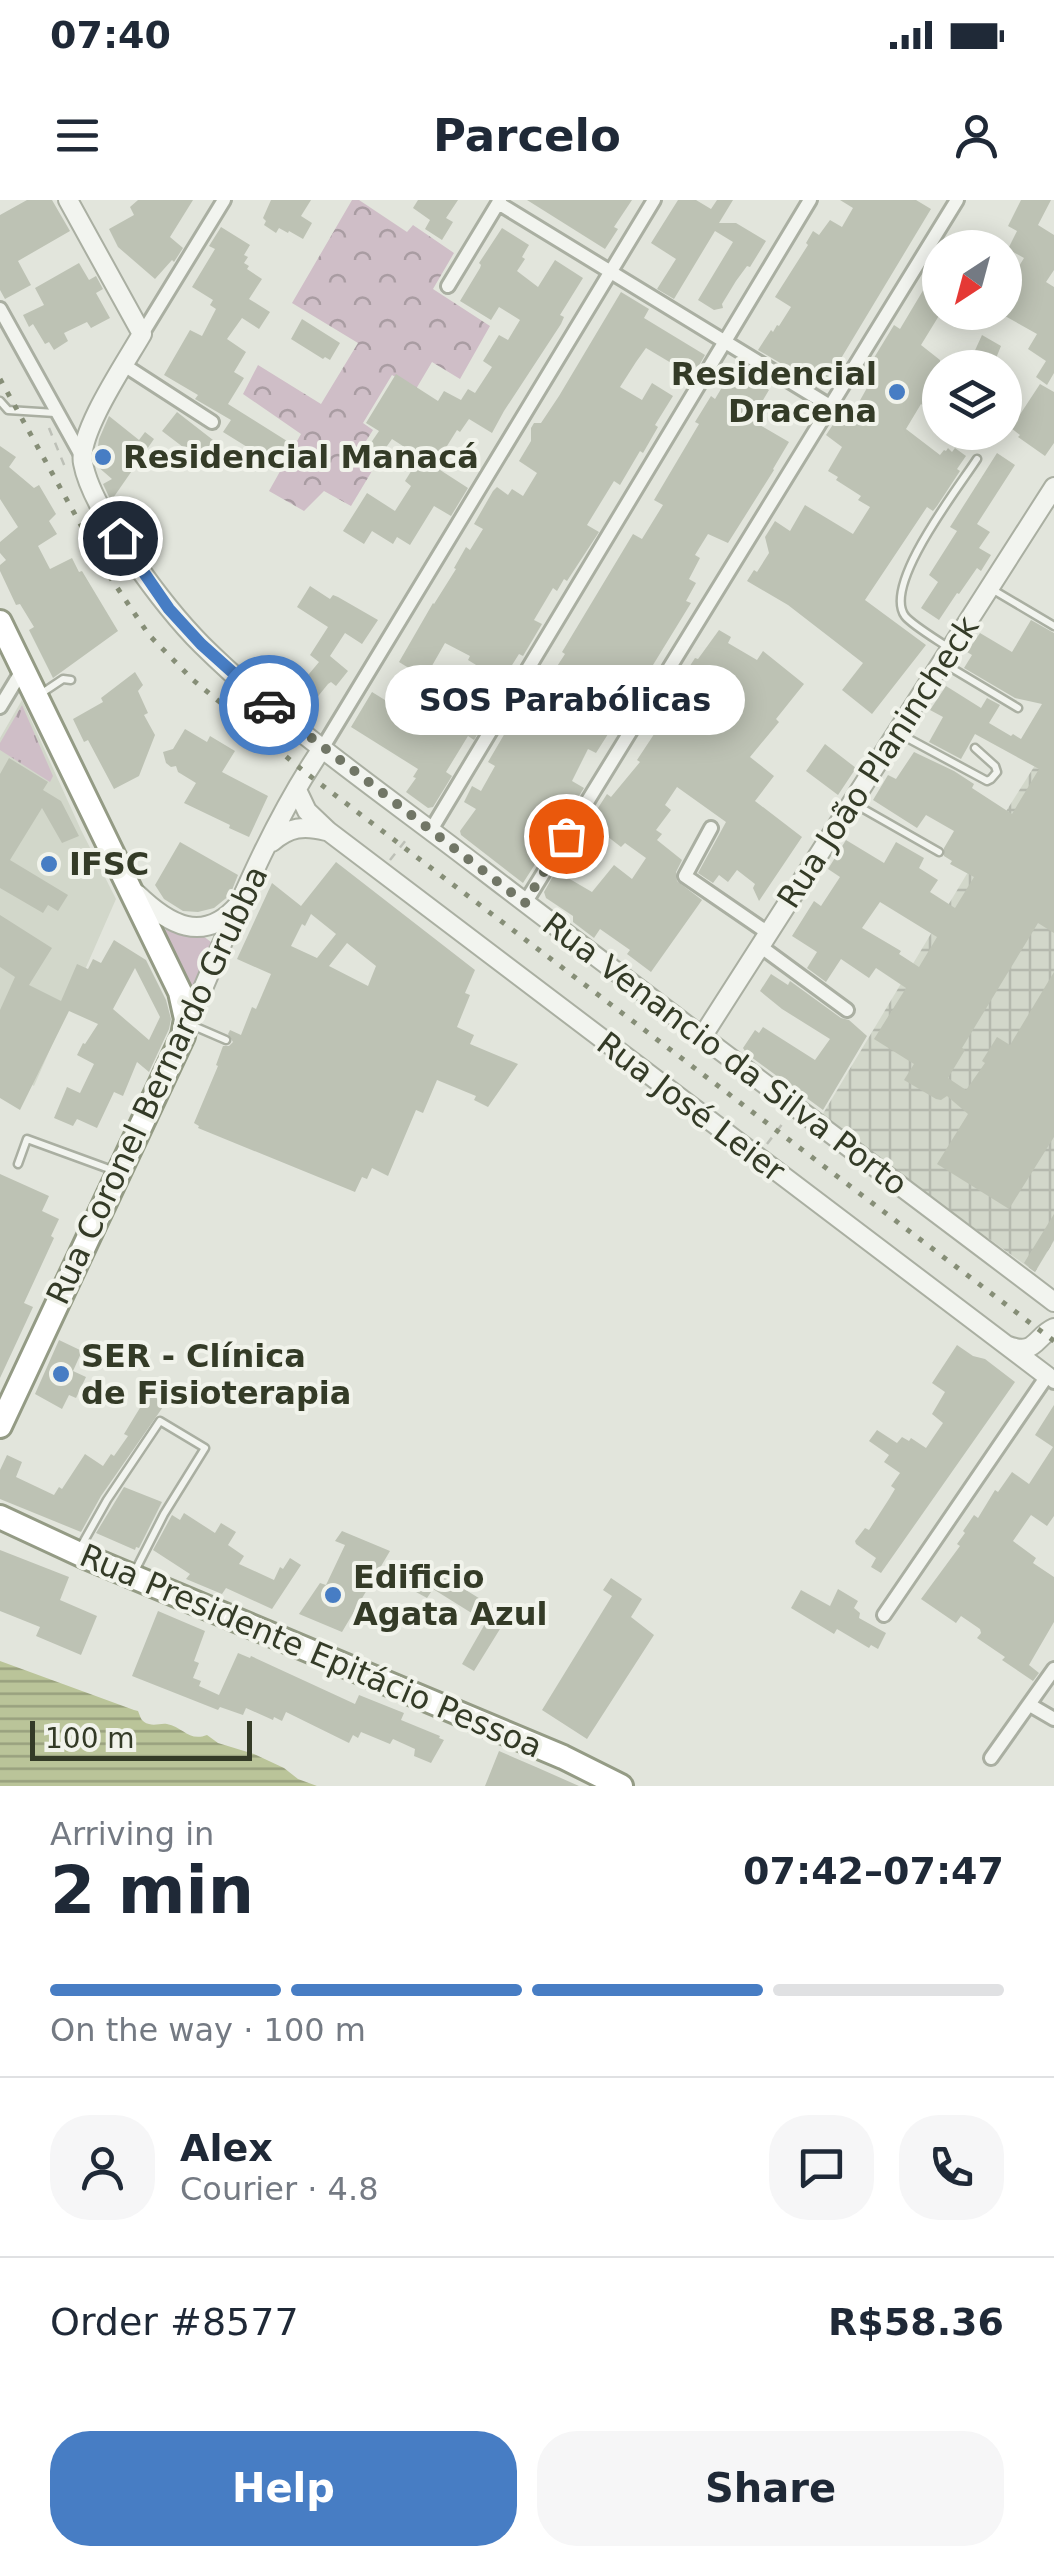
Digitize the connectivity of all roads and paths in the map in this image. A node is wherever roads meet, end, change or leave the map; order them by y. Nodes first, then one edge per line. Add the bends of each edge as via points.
1 (68, 200) edge
2 (224, 200) edge
3 (654, 200) edge
4 (810, 200) edge
5 (957, 200) edge
6 (498, 202) edge
7 (610, 273) junction
8 (448, 286) dead end
9 (0, 310) edge
10 (142, 334) junction
11 (724, 343) junction
12 (124, 365) junction
13 (0, 402) edge
14 (830, 406) junction
15 (58, 413) junction
16 (212, 422) dead end
17 (81, 455) junction
18 (977, 459) dead end
19 (1054, 487) edge
20 (989, 588) junction
21 (0, 622) edge
22 (1054, 626) edge
23 (946, 656) junction
24 (23, 669) junction
25 (72, 680) dead end
26 (37, 696) junction
27 (0, 707) edge
28 (1018, 708) dead end
29 (298, 729) junction
30 (897, 732) junction
31 (322, 747) junction
32 (975, 748) dead end
33 (342, 762) junction
34 (307, 771) junction
35 (297, 790) junction
36 (852, 802) junction
37 (711, 828) dead end
38 (431, 830) junction
39 (328, 831) junction
40 (410, 834) dead end
41 (268, 845) junction
42 (939, 852) dead end
43 (382, 872) junction
44 (129, 886) junction
45 (242, 901) junction
46 (525, 903) junction
47 (201, 926) junction
48 (764, 940) junction
49 (220, 952) junction
50 (847, 1010) dead end
51 (185, 1030) junction
52 (702, 1037) junction
53 (226, 1040) dead end
54 (786, 1118) dead end
55 (758, 1158) junction
56 (18, 1164) dead end
57 (118, 1172) junction
58 (1038, 1290) junction
59 (1054, 1302) edge
60 (1047, 1333) edge
61 (1001, 1342) junction
62 (1050, 1379) edge
63 (0, 1426) edge
64 (0, 1517) edge
65 (77, 1553) junction
66 (132, 1577) junction
67 (884, 1615) dead end
68 (1054, 1669) edge
69 (1030, 1705) junction
70 (1054, 1719) edge
71 (992, 1758) dead end
72 (621, 1786) edge

1 - 10 street
2 - 10 street
3 - 7 street
4 - 11 street
5 - 14 street
6 - 7 street
6 - 8 street
7 - 11 street
7 - 31 street
9 - 15 street
10 - 12 street
11 - 14 street
11 - 38 street
12 - 16 street
12 - 17 street
13 - 15 lane via 18,412
14 - 46 street
15 - 17 street
17 - 29 street, Rua Venancio da Silva Porto via 105,516 169,609
18 - 23 lane via 918,548 899,597 905,615
19 - 20 street, Rua João Planincheck
20 - 22 lane
20 - 23 street, Rua João Planincheck
21 - 24 highway
23 - 28 lane
23 - 30 street, Rua João Planincheck
24 - 26 highway
24 - 27 street
25 - 26 lane
26 - 44 highway
29 - 31 street, Rua Venancio da Silva Porto
29 - 34 street
30 - 32 lane via 992,780 995,766
30 - 36 street, Rua João Planincheck
31 - 33 street, Rua Venancio da Silva Porto
31 - 34 street, Rua Coronel Bernardo Grubba
33 - 34 street
33 - 38 street, Rua Venancio da Silva Porto
34 - 35 street, Rua Coronel Bernardo Grubba
35 - 39 street, Rua José Leier via 306,811
35 - 41 street, Rua Coronel Bernardo Grubba
36 - 42 lane
36 - 48 street, Rua João Planincheck
37 - 48 street via 684,876
38 - 46 street, Rua Venancio da Silva Porto
39 - 41 street via 297,827
39 - 43 street, Rua José Leier
40 - 43 path
41 - 45 street, Rua Coronel Bernardo Grubba
43 - 55 street, Rua José Leier
44 - 47 street via 165,919
44 - 51 highway via 180,992
45 - 47 street via 226,917
45 - 49 street, Rua Coronel Bernardo Grubba
46 - 52 street, Rua Venancio da Silva Porto
47 - 49 street via 216,934
48 - 50 street
48 - 52 street, Rua João Planincheck
49 - 51 street, Rua Coronel Bernardo Grubba
51 - 53 lane
51 - 57 highway, Rua Coronel Bernardo Grubba
52 - 58 street, Rua Venancio da Silva Porto
54 - 55 path
55 - 61 street, Rua José Leier
56 - 57 lane via 28,1139
57 - 63 highway, Rua Coronel Bernardo Grubba
58 - 59 street, Rua Venancio da Silva Porto
58 - 60 street
60 - 61 street via 1024,1349
60 - 62 street via 1041,1366
61 - 62 street, Rua José Leier
62 - 67 street
64 - 65 highway, Rua Presidente Epitácio Pessoa
65 - 66 highway, Rua Presidente Epitácio Pessoa
65 - 66 lane via 160,1422 205,1448
66 - 72 highway, Rua Presidente Epitácio Pessoa
68 - 69 street
69 - 70 street
69 - 71 street

